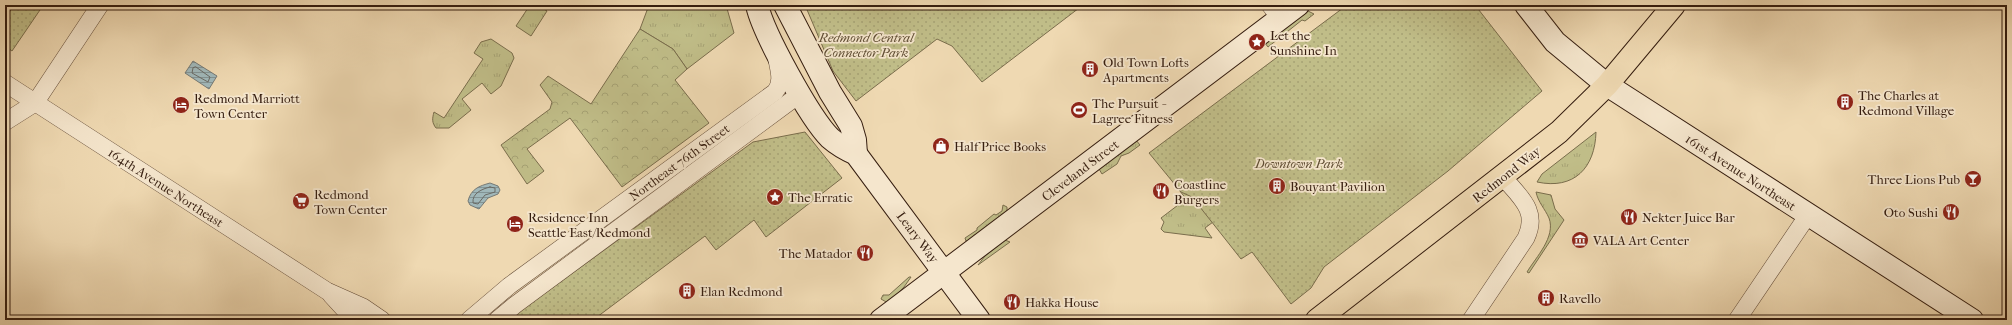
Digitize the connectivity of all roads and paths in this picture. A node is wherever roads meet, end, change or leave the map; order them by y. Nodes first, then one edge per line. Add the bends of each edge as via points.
1 (100, 5) edge
2 (757, 5) edge
3 (780, 5) edge
4 (785, 5) edge
5 (1298, 5) edge
6 (1526, 5) edge
7 (1674, 5) edge
8 (1275, 12) edge
9 (773, 46) junction
10 (5, 83) edge
11 (1607, 85) junction
12 (800, 94) junction
13 (36, 103) junction
14 (5, 122) edge
15 (856, 154) junction
16 (1503, 177) junction
17 (1808, 215) junction
18 (945, 272) junction
19 (327, 291) junction
20 (354, 320) edge
21 (382, 320) edge
22 (469, 320) edge
23 (497, 320) edge
24 (881, 320) edge
25 (979, 320) edge
26 (1317, 320) edge
27 (1471, 320) edge
28 (1737, 320) edge
29 (1972, 320) edge

1 - 13 street
2 - 9 street, Leary Way
3 - 12 street via 784,22 806,71 808,80
4 - 15 street, Leary Way via 830,92 851,126
5 - 8 street, Cleveland Street
6 - 11 street, 161st Avenue Northeast via 1555,42
7 - 11 main road, Redmond Way
8 - 18 street, Cleveland Street
9 - 12 street, Leary Way
9 - 22 street, Northeast 76th Street via 780,77 775,92 509,286
10 - 13 street, 164th Avenue Northeast
11 - 16 main road, Redmond Way via 1559,132
11 - 17 street, 161st Avenue Northeast
12 - 15 street, Leary Way via 830,137
12 - 23 street, Northeast 76th Street
13 - 14 street
13 - 19 street, 164th Avenue Northeast
15 - 18 street, Leary Way
16 - 26 main road, Redmond Way
16 - 27 street via 1527,207 1531,227
17 - 28 street
17 - 29 street, 161st Avenue Northeast
18 - 24 street, Cleveland Street
18 - 25 street, Leary Way
19 - 20 street, 164th Avenue Northeast
19 - 21 street, 164th Avenue Northeast via 363,307

